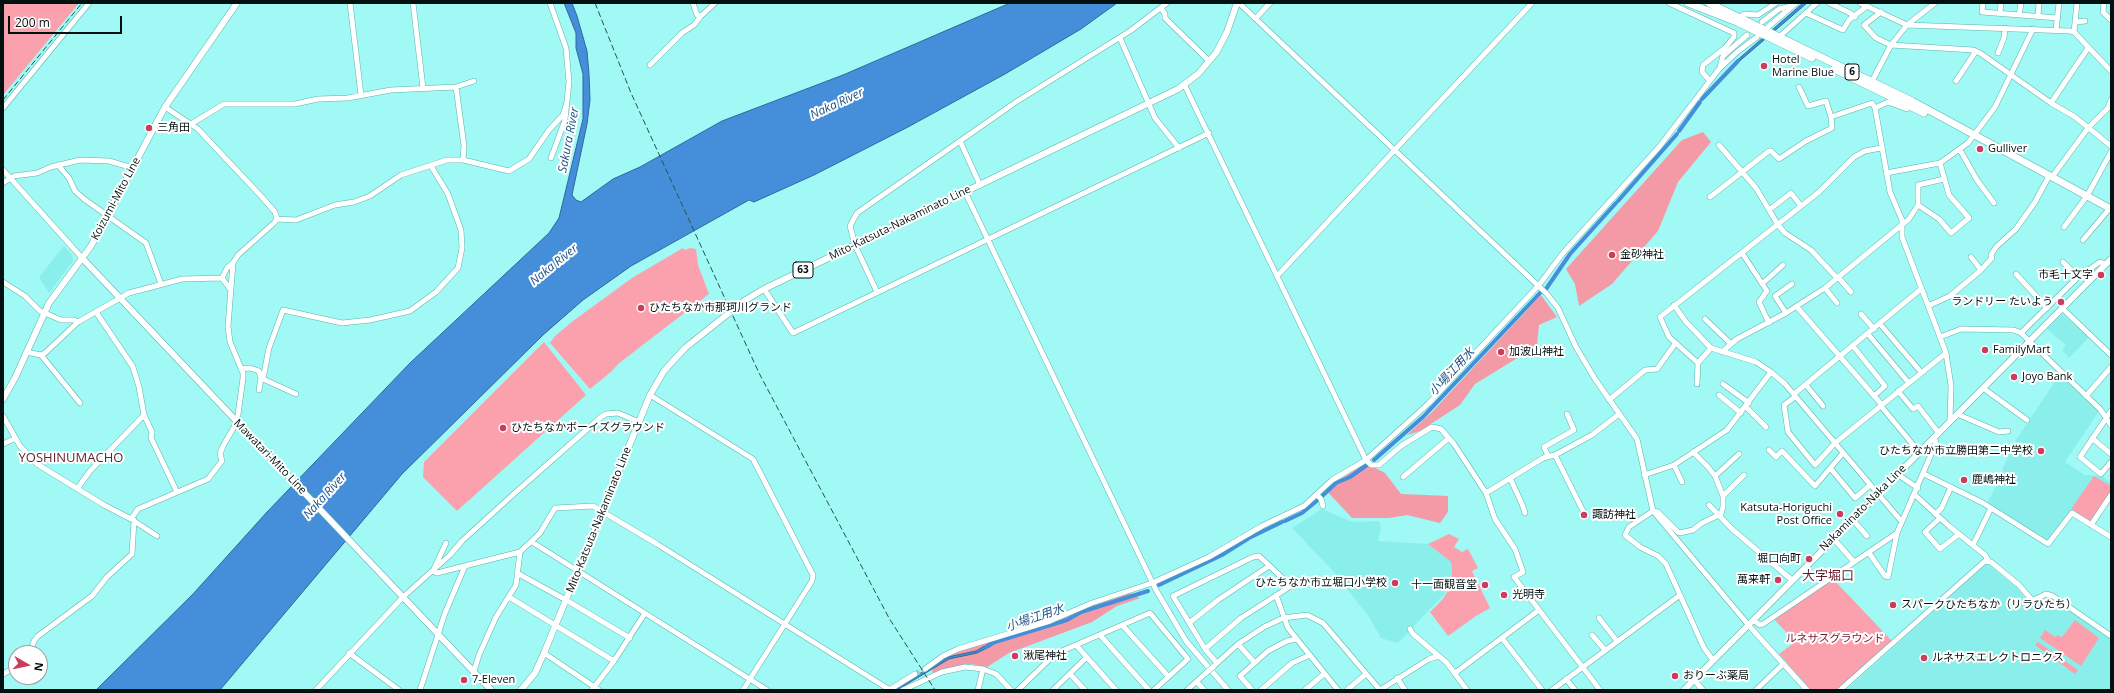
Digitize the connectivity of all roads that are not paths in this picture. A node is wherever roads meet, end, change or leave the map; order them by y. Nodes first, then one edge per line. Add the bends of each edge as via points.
1 (89, 3) edge
2 (237, 3) edge
3 (350, 3) edge
4 (413, 3) edge
5 (550, 3) edge
6 (693, 3) edge
7 (715, 3) edge
8 (1167, 3) edge
9 (1238, 3) edge
10 (1270, 3) edge
11 (1532, 3) edge
12 (1669, 3) edge
13 (1688, 3) edge
14 (1697, 3) edge
15 (1709, 3) edge
16 (1713, 3) edge
17 (1776, 3) edge
18 (1818, 3) edge
19 (1829, 3) edge
20 (1860, 3) edge
21 (1935, 3) edge
22 (1983, 3) edge
23 (2001, 3) edge
24 (2021, 3) edge
25 (2039, 3) edge
26 (2059, 3) edge
27 (2077, 3) edge
28 (2104, 3) edge
29 (1794, 5) edge
30 (1867, 6) junction
31 (1161, 8) junction
32 (1726, 12) junction
33 (1881, 12) junction
34 (1806, 13) junction
35 (2000, 13) junction
36 (2020, 15) junction
37 (701, 16) junction
38 (2038, 16) junction
39 (1854, 17) junction
40 (1256, 18) junction
41 (1739, 18) junction
42 (2058, 18) junction
43 (1731, 20) junction
44 (2111, 20) edge
45 (2085, 21) dead end
46 (1762, 22) dead end
47 (2076, 22) junction
48 (1907, 25) junction
49 (1768, 27) dead end
50 (2005, 28) junction
51 (2033, 29) junction
52 (2056, 30) junction
53 (2074, 32) junction
54 (1747, 34) dead end
55 (1757, 37) dead end
56 (1779, 37) junction
57 (1120, 38) junction
58 (1891, 45) junction
59 (2088, 48) junction
60 (1976, 51) junction
61 (1998, 53) dead end
62 (1209, 61) junction
63 (650, 65) dead end
64 (1720, 68) junction
65 (2111, 71) edge
66 (2010, 75) junction
67 (474, 81) dead end
68 (1710, 81) junction
69 (1956, 81) dead end
70 (1184, 84) junction
71 (1871, 84) junction
72 (456, 87) junction
73 (1799, 87) dead end
74 (423, 88) junction
75 (361, 95) junction
76 (2111, 100) edge
77 (568, 102) junction
78 (2051, 103) junction
79 (1150, 104) junction
80 (1910, 106) junction
81 (165, 107) junction
82 (3, 108) edge
83 (1874, 108) junction
84 (1831, 117) junction
85 (191, 124) junction
86 (2088, 128) junction
87 (1209, 133) junction
88 (1975, 136) junction
89 (960, 140) junction
90 (1719, 145) dead end
91 (2111, 146) edge
92 (1179, 148) junction
93 (1881, 148) junction
94 (1395, 149) junction
95 (1960, 150) junction
96 (2111, 152) edge
97 (551, 158) dead end
98 (463, 160) junction
99 (1940, 163) junction
100 (58, 165) junction
101 (431, 166) junction
102 (133, 168) junction
103 (3, 170) edge
104 (1742, 171) junction
105 (1886, 173) junction
106 (2050, 176) junction
107 (10, 178) junction
108 (1944, 179) junction
109 (3, 182) edge
110 (980, 184) junction
111 (965, 192) junction
112 (2087, 196) junction
113 (1710, 198) dead end
114 (1994, 203) dead end
115 (1918, 205) junction
116 (1801, 206) junction
117 (2110, 208) edge
118 (1769, 210) junction
119 (108, 215) junction
120 (277, 219) junction
121 (1778, 225) junction
122 (1902, 225) junction
123 (2064, 227) dead end
124 (988, 239) junction
125 (2083, 240) dead end
126 (855, 245) junction
127 (1742, 253) junction
128 (1971, 257) dead end
129 (83, 259) junction
130 (233, 262) junction
131 (2063, 262) dead end
132 (2109, 262) edge
133 (1783, 265) dead end
134 (1981, 270) junction
135 (2016, 274) dead end
136 (1278, 275) junction
137 (1838, 277) junction
138 (2078, 277) junction
139 (222, 278) junction
140 (3, 282) edge
141 (161, 284) junction
142 (1762, 284) junction
143 (1792, 284) dead end
144 (1539, 285) junction
145 (1825, 288) junction
146 (230, 289) junction
147 (764, 289) junction
148 (1922, 289) junction
149 (877, 292) junction
150 (1851, 292) dead end
151 (119, 298) junction
152 (1837, 303) dead end
153 (1674, 305) junction
154 (1928, 306) junction
155 (1797, 307) junction
156 (2047, 308) junction
157 (2062, 308) junction
158 (44, 312) junction
159 (96, 312) junction
160 (1786, 313) junction
161 (1861, 314) dead end
162 (1705, 319) dead end
163 (78, 322) junction
164 (1769, 323) junction
165 (1880, 324) junction
166 (1874, 329) junction
167 (2021, 333) junction
168 (1868, 334) junction
169 (1940, 337) junction
170 (2029, 341) junction
171 (1730, 343) junction
172 (1676, 344) junction
173 (1853, 346) junction
174 (1712, 348) junction
175 (26, 352) junction
176 (1722, 352) junction
177 (1946, 353) junction
178 (41, 355) junction
179 (2111, 355) edge
180 (1840, 356) junction
181 (1698, 363) junction
182 (2111, 367) edge
183 (241, 369) junction
184 (1771, 372) junction
185 (1921, 372) junction
186 (1908, 382) junction
187 (1697, 384) dead end
188 (1723, 384) dead end
189 (1806, 385) junction
190 (1983, 388) junction
191 (259, 390) dead end
192 (1898, 391) junction
193 (296, 394) dead end
194 (650, 395) junction
195 (1719, 395) dead end
196 (1795, 396) junction
197 (1874, 396) junction
198 (2086, 396) junction
199 (3, 399) edge
200 (1609, 400) junction
201 (80, 403) dead end
202 (1747, 405) junction
203 (1881, 405) junction
204 (1823, 406) dead end
205 (2111, 411) edge
206 (1742, 413) junction
207 (1567, 414) dead end
208 (1619, 414) junction
209 (1957, 414) junction
210 (144, 415) junction
211 (3, 416) edge
212 (2106, 417) junction
213 (2027, 420) dead end
214 (1950, 421) junction
215 (237, 422) junction
216 (639, 422) junction
217 (2111, 425) edge
218 (1766, 427) dead end
219 (2008, 431) dead end
220 (1936, 435) junction
221 (16, 438) junction
222 (1449, 438) junction
223 (2092, 438) junction
224 (1835, 443) junction
225 (3, 444) edge
226 (1769, 450) dead end
227 (1693, 452) junction
228 (1919, 452) junction
229 (1843, 453) junction
230 (1739, 454) dead end
231 (2111, 454) edge
232 (1555, 455) junction
233 (1548, 456) junction
234 (1366, 460) junction
235 (2111, 462) edge
236 (1674, 464) junction
237 (1831, 469) junction
238 (1897, 474) junction
239 (1924, 474) junction
240 (1644, 475) junction
241 (1744, 475) dead end
242 (1714, 476) junction
243 (1403, 477) dead end
244 (1510, 478) junction
245 (1682, 482) dead end
246 (1870, 485) junction
247 (1951, 487) junction
248 (1918, 488) junction
249 (77, 489) junction
250 (177, 492) junction
251 (1486, 493) junction
252 (1878, 494) junction
253 (1317, 495) junction
254 (1915, 495) junction
255 (2111, 495) edge
256 (1723, 496) junction
257 (1323, 506) dead end
258 (1709, 506) dead end
259 (1991, 508) junction
260 (1583, 511) dead end
261 (1653, 511) junction
262 (603, 512) junction
263 (1525, 513) dead end
264 (1718, 516) junction
265 (1938, 516) junction
266 (1852, 519) junction
267 (132, 520) junction
268 (1902, 522) junction
269 (2091, 526) junction
270 (1897, 533) junction
271 (1958, 534) junction
272 (157, 536) dead end
273 (1867, 536) dead end
274 (2111, 537) edge
275 (1833, 538) junction
276 (532, 542) junction
277 (446, 543) dead end
278 (1973, 545) junction
279 (520, 552) junction
280 (1868, 552) junction
281 (1988, 560) junction
282 (1854, 562) junction
283 (465, 566) junction
284 (1269, 566) junction
285 (433, 570) junction
286 (578, 571) junction
287 (517, 573) junction
288 (1792, 580) junction
289 (1152, 583) junction
290 (1276, 595) junction
291 (1680, 595) junction
292 (403, 597) junction
293 (509, 597) junction
294 (566, 600) junction
295 (1539, 610) junction
296 (645, 613) junction
297 (1283, 618) junction
298 (1599, 618) dead end
299 (1751, 622) junction
300 (784, 623) junction
301 (1189, 623) junction
302 (556, 624) junction
303 (1123, 626) junction
304 (1410, 629) dead end
305 (439, 634) junction
306 (1100, 635) junction
307 (1592, 635) dead end
308 (2111, 636) edge
309 (630, 638) junction
310 (1502, 638) junction
311 (1296, 639) junction
312 (1617, 641) junction
313 (1238, 644) junction
314 (33, 645) edge
315 (1076, 645) junction
316 (1205, 649) junction
317 (1605, 650) junction
318 (544, 653) junction
319 (349, 654) junction
320 (1310, 655) junction
321 (1438, 656) junction
322 (1087, 657) junction
323 (614, 660) junction
324 (1714, 660) junction
325 (1254, 662) junction
326 (1783, 664) junction
327 (1215, 665) junction
328 (1582, 667) junction
329 (924, 669) tunnel mouth
330 (982, 669) junction
331 (474, 671) junction
332 (1455, 673) junction
333 (915, 674) tunnel mouth
334 (1070, 674) junction
335 (1324, 674) junction
336 (1366, 674) junction
337 (1168, 676) junction
338 (1397, 678) junction
339 (750, 679) junction
340 (1566, 679) junction
341 (1694, 680) junction
342 (1197, 682) junction
343 (595, 689) edge
344 (316, 690) edge
345 (399, 690) edge
346 (420, 690) edge
347 (491, 690) edge
348 (521, 690) edge
349 (743, 690) edge
350 (767, 690) edge
351 (889, 690) edge
352 (903, 690) edge
353 (978, 690) edge
354 (1011, 690) edge
355 (1018, 690) edge
356 (1053, 690) edge
357 (1084, 690) edge
358 (1116, 690) edge
359 (1149, 690) edge
360 (1154, 690) edge
361 (1187, 690) edge
362 (1204, 690) edge
363 (1228, 690) edge
364 (1252, 690) edge
365 (1261, 690) edge
366 (1304, 690) edge
367 (1338, 690) edge
368 (1347, 690) edge
369 (1380, 690) edge
370 (1405, 690) edge
371 (1467, 690) edge
372 (1542, 690) edge
373 (1552, 690) edge
374 (1575, 690) edge
375 (1600, 690) edge
376 (1684, 690) edge
377 (1703, 690) edge
378 (1756, 690) edge
379 (1807, 690) edge
380 (1840, 690) edge

1 - 82 street
2 - 81 main road, Koizumi-Mito Line
3 - 75 street
4 - 74 street
5 - 77 street via 566,48
6 - 37 street via 697,15
7 - 37 street
8 - 31 street
9 - 40 street
9 - 62 main road, Mito-Katsuta-Nakaminato Line / 63 via 1227,32
10 - 40 street
11 - 94 street
12 - 68 street via 1734,33 1734,37 1725,48 1703,65 1702,72
13 - 43 highway
14 - 43 highway, 6
15 - 32 highway, 6
16 - 32 highway
17 - 41 street via 1758,15 1744,14
18 - 34 street
19 - 39 street via 1850,12
20 - 30 street
21 - 48 street
22 - 35 street via 1982,12
23 - 35 street
24 - 36 street
25 - 38 street
26 - 42 street
27 - 47 street
28 - 44 street via 2103,12
29 - 46 street via 1779,9
29 - 49 street
30 - 33 street
30 - 39 street
31 - 57 street
31 - 62 street via 1165,18
32 - 41 highway, 6
33 - 48 street
33 - 58 street via 1864,25 1876,38
34 - 39 street via 1844,30 1849,20
34 - 56 street
35 - 36 street
36 - 38 street
37 - 63 street
38 - 42 street
40 - 94 street
41 - 56 highway, 6
42 - 52 street
43 - 71 highway, 6
45 - 47 street
47 - 53 street
48 - 50 street
48 - 58 street
50 - 51 street
50 - 61 street
51 - 52 street
51 - 66 street
52 - 53 street
53 - 59 street
54 - 64 street via 1723,56
55 - 64 street
56 - 71 highway, 6
57 - 79 street
57 - 89 street
58 - 60 street
58 - 71 street
59 - 65 street
59 - 78 street
60 - 66 street
60 - 69 street
62 - 70 main road, Mito-Katsuta-Nakaminato Line / 63
64 - 68 street
66 - 78 street
66 - 88 street via 1995,107
67 - 72 street
68 - 144 street via 1660,147 1563,253
70 - 79 main road, Mito-Katsuta-Nakaminato Line / 63
70 - 87 street
71 - 80 highway, 6
71 - 88 highway, 6
72 - 74 street
72 - 98 street via 464,146
73 - 84 street via 1808,106 1826,101
74 - 75 street
75 - 85 street via 295,104 224,104
76 - 86 street via 2108,108
77 - 97 street via 563,126
77 - 98 street via 563,115 552,125 529,159 509,171
78 - 86 street
79 - 92 street via 1157,120
79 - 110 main road, Mito-Katsuta-Nakaminato Line / 63
80 - 83 street via 1907,109 1888,102
80 - 88 highway, 6 via 1970,136
81 - 85 street
81 - 102 main road, Koizumi-Mito Line
83 - 84 street via 1872,103
83 - 93 street
84 - 104 street via 1832,128 1806,141 1779,160 1769,151
85 - 120 street via 262,196 275,212
86 - 91 street
86 - 106 street
87 - 92 street
87 - 136 street
88 - 95 street
88 - 106 highway, 6
89 - 110 street
89 - 126 street via 856,213 850,226
90 - 104 street
92 - 124 street
93 - 105 street
93 - 116 street via 1865,151 1854,157
94 - 136 street
94 - 144 street
95 - 99 street
95 - 114 street
96 - 112 street
98 - 101 street via 447,160
99 - 105 street
99 - 108 street
100 - 102 street via 80,160 102,161
100 - 107 street via 37,173
100 - 119 street via 69,178 75,191
101 - 120 street via 401,175 370,196 354,202 335,205 296,220
101 - 193 street via 448,194 461,230 462,248 458,268 436,292 410,310 381,318 342,323 283,310 269,348 263,379
102 - 119 main road, Koizumi-Mito Line
103 - 107 street
104 - 113 street
104 - 118 street
105 - 122 street
106 - 112 highway, 6
106 - 134 street via 2016,230 1996,247 1992,258
107 - 109 street
107 - 129 street
108 - 115 street via 1918,186
108 - 115 street via 1949,195 1969,218 1951,233 1939,219
110 - 111 main road, Mito-Katsuta-Nakaminato Line / 63
111 - 124 street
111 - 126 main road, Mito-Katsuta-Nakaminato Line / 63
112 - 117 highway, 6
112 - 123 street
115 - 122 street
116 - 118 street via 1791,193
116 - 121 street
117 - 125 street
118 - 121 street
119 - 129 main road, Koizumi-Mito Line
119 - 141 street via 146,243
120 - 130 street
121 - 127 street
121 - 137 street via 1785,233 1811,250
122 - 137 street
122 - 148 street via 1906,250
124 - 149 street
124 - 289 street
126 - 147 main road, Mito-Katsuta-Nakaminato Line / 63
126 - 149 street
127 - 142 street
127 - 153 street
128 - 134 street
129 - 151 main road, Mawatari-Mito Line
129 - 158 main road, Koizumi-Mito Line
130 - 139 street
130 - 146 street
131 - 138 street
132 - 138 street via 2100,262
132 - 157 main road, Nakaminato-Naka Line
133 - 142 street
134 - 154 street via 1950,296
135 - 156 street
136 - 234 street
137 - 145 street
137 - 150 street
138 - 156 street
139 - 141 street via 182,279
139 - 146 street
140 - 158 street
141 - 151 street
142 - 164 street via 1767,291 1758,302
143 - 160 street via 1775,296
144 - 200 street via 1558,308 1581,356
144 - 234 street via 1428,404
145 - 152 street
145 - 155 street
146 - 183 street via 230,342
147 - 149 street via 793,332
147 - 194 main road, Mito-Katsuta-Nakaminato Line / 63 via 744,301 685,348 664,371
148 - 154 street
148 - 165 street
151 - 159 street
151 - 215 main road, Mawatari-Mito Line
153 - 172 street via 1660,317 1666,332
153 - 174 street via 1686,322
154 - 169 street
155 - 160 street
155 - 180 street
156 - 167 street
157 - 170 main road, Nakaminato-Naka Line
157 - 179 street
158 - 163 street via 61,320
158 - 175 main road, Koizumi-Mito Line
159 - 163 street
159 - 210 street via 130,362 139,387
160 - 164 street
161 - 166 street
162 - 171 street
163 - 178 street
164 - 171 street
165 - 166 street
165 - 185 street
166 - 168 street
167 - 169 street via 2014,330 1962,329
167 - 170 street
168 - 173 street
168 - 186 street
169 - 177 street
170 - 190 main road, Nakaminato-Naka Line
170 - 198 street
171 - 176 street
172 - 181 street
172 - 200 street via 1657,369 1645,370
173 - 180 street
173 - 197 street via 1885,386
174 - 176 street
174 - 181 street
175 - 178 street
175 - 199 main road, Koizumi-Mito Line
176 - 184 street via 1756,362
177 - 185 street
177 - 214 street via 1951,386
178 - 201 street
180 - 189 street
180 - 197 street
181 - 187 street
182 - 198 street
183 - 191 street via 259,371
183 - 215 street via 243,378
184 - 196 street
184 - 202 street
185 - 186 street
186 - 192 street
188 - 202 street
189 - 196 street
189 - 204 street
190 - 209 main road, Nakaminato-Naka Line
190 - 213 street
192 - 203 street
192 - 220 street via 1913,409 1918,406
194 - 216 main road, Mito-Katsuta-Nakaminato Line / 63
194 - 300 street via 753,459 813,575 812,581
195 - 206 street
196 - 224 street
196 - 224 street via 1784,405 1788,432 1805,454 1815,465
197 - 203 street
198 - 212 street
200 - 208 street
202 - 206 street
202 - 218 street
203 - 224 street
203 - 228 street
205 - 212 street
206 - 227 street via 1727,430
207 - 233 street via 1574,430 1544,447
208 - 232 street via 1592,435
208 - 240 street via 1637,439
209 - 214 main road, Nakaminato-Naka Line
209 - 219 street via 1999,432
210 - 249 street via 90,471
210 - 250 street via 152,432 151,438
211 - 221 street
212 - 217 street
212 - 223 street
214 - 220 main road, Nakaminato-Naka Line
215 - 250 street via 223,446 220,454 222,461 212,475
215 - 292 main road, Mawatari-Mito Line
216 - 262 main road, Mito-Katsuta-Nakaminato Line / 63
216 - 285 street via 618,413 601,417 511,496
220 - 228 main road, Nakaminato-Naka Line
220 - 239 street via 1936,443
221 - 225 street
221 - 249 street via 37,464
222 - 234 street via 1439,428 1432,427 1401,446 1379,465 1371,465
222 - 243 street
222 - 251 street
223 - 231 street
223 - 235 street via 2080,457 2101,474
224 - 229 street
226 - 237 street via 1776,457 1782,451 1815,486
227 - 236 street
227 - 242 street
228 - 238 main road, Nakaminato-Naka Line
229 - 237 street
229 - 246 street
230 - 242 street
232 - 233 street
232 - 260 street
233 - 244 street
234 - 253 street via 1332,480
236 - 240 street
236 - 245 street
237 - 246 street via 1855,498
238 - 248 street
238 - 252 main road, Nakaminato-Naka Line
239 - 247 street
239 - 248 street
240 - 261 street
241 - 256 street
242 - 256 street
244 - 251 street
244 - 263 street
246 - 252 street
247 - 259 street
247 - 265 street
248 - 254 street
249 - 267 street
250 - 267 street via 138,509
251 - 295 street via 1490,509 1515,549 1521,566 1523,572 1514,577
252 - 266 main road, Nakaminato-Naka Line
252 - 268 street
253 - 257 street
253 - 289 street via 1304,506 1262,526 1209,557
254 - 265 street
254 - 268 street
255 - 269 street
256 - 264 street via 1723,507
258 - 264 street
259 - 269 street via 2048,544 2072,513
259 - 278 street
261 - 264 street via 1658,512 1679,533 1693,530 1702,522
261 - 291 street via 1629,527 1625,535 1666,564
261 - 299 street
262 - 276 street via 593,506 555,508
262 - 286 main road, Mito-Katsuta-Nakaminato Line / 63
262 - 300 street
264 - 288 street
265 - 271 street
265 - 271 street via 1925,532 1940,549
266 - 273 street
266 - 275 main road, Nakaminato-Naka Line
267 - 272 street
267 - 314 street via 132,554 107,577 92,596 38,636
268 - 270 street
269 - 274 street
270 - 280 street
270 - 280 street via 1888,577
271 - 278 street
275 - 282 street
275 - 288 main road, Nakaminato-Naka Line
276 - 279 street
276 - 286 street
277 - 285 street
278 - 281 street
279 - 283 street
279 - 287 street
280 - 282 street
281 - 308 street via 2019,585 2031,599 2046,594 2052,596
281 - 380 street
282 - 299 street via 1763,624
283 - 285 street via 437,573
283 - 305 street
284 - 290 street via 1291,586
284 - 301 street
284 - 301 street via 1259,556 1253,557 1173,596
285 - 292 street
286 - 294 main road, Mito-Katsuta-Nakaminato Line / 63
286 - 296 street
287 - 293 street via 516,585
287 - 294 street
288 - 299 main road, Nakaminato-Naka Line
289 - 329 street via 1105,598 1040,624 958,649
289 - 363 street via 1186,641
290 - 297 street
290 - 316 street via 1221,633
291 - 312 street
291 - 324 street via 1704,648
292 - 305 main road, Mawatari-Mito Line
292 - 319 street
293 - 302 street
293 - 331 street via 496,617 478,655
294 - 302 main road, Mito-Katsuta-Nakaminato Line / 63
294 - 309 street
295 - 310 street
295 - 328 street
296 - 309 street
296 - 339 street
297 - 311 street
297 - 313 street via 1254,632
297 - 336 street via 1300,615 1318,619
298 - 312 street
299 - 324 main road, Nakaminato-Naka Line
299 - 326 street
300 - 339 street
300 - 351 street
301 - 316 street
302 - 318 main road, Mito-Katsuta-Nakaminato Line / 63
302 - 323 street
303 - 306 street
303 - 337 street
303 - 337 street via 1150,613 1188,659
304 - 321 street
305 - 331 main road, Mawatari-Mito Line
305 - 346 street
306 - 315 street
306 - 359 street
307 - 317 street
309 - 323 street
310 - 332 street
310 - 372 street
311 - 320 street
311 - 325 street via 1276,646
312 - 317 street
313 - 325 street
313 - 327 street
315 - 322 street
315 - 355 street via 1055,654
316 - 327 street
317 - 328 street
318 - 343 street
318 - 348 main road, Mito-Katsuta-Nakaminato Line / 63 via 535,673
319 - 344 street
319 - 345 street
320 - 335 street
320 - 365 street via 1292,662
321 - 332 street
321 - 338 street
322 - 334 street
322 - 358 street
323 - 343 street
324 - 341 main road, Nakaminato-Naka Line
325 - 364 street via 1240,676
326 - 378 street
326 - 379 street
327 - 342 street, bridge
328 - 340 street
328 - 375 street
330 - 352 street via 965,667 942,672
330 - 353 street
330 - 354 street via 996,674
331 - 347 main road, Mawatari-Mito Line
332 - 371 street
333 - 351 street
334 - 356 street
334 - 357 street
335 - 366 street
335 - 367 street
336 - 368 street
336 - 369 street
337 - 360 street
338 - 369 street
338 - 370 street
339 - 349 street
339 - 350 street
340 - 373 street
340 - 374 street
341 - 376 main road, Nakaminato-Naka Line
341 - 377 street
342 - 361 street
342 - 362 street

